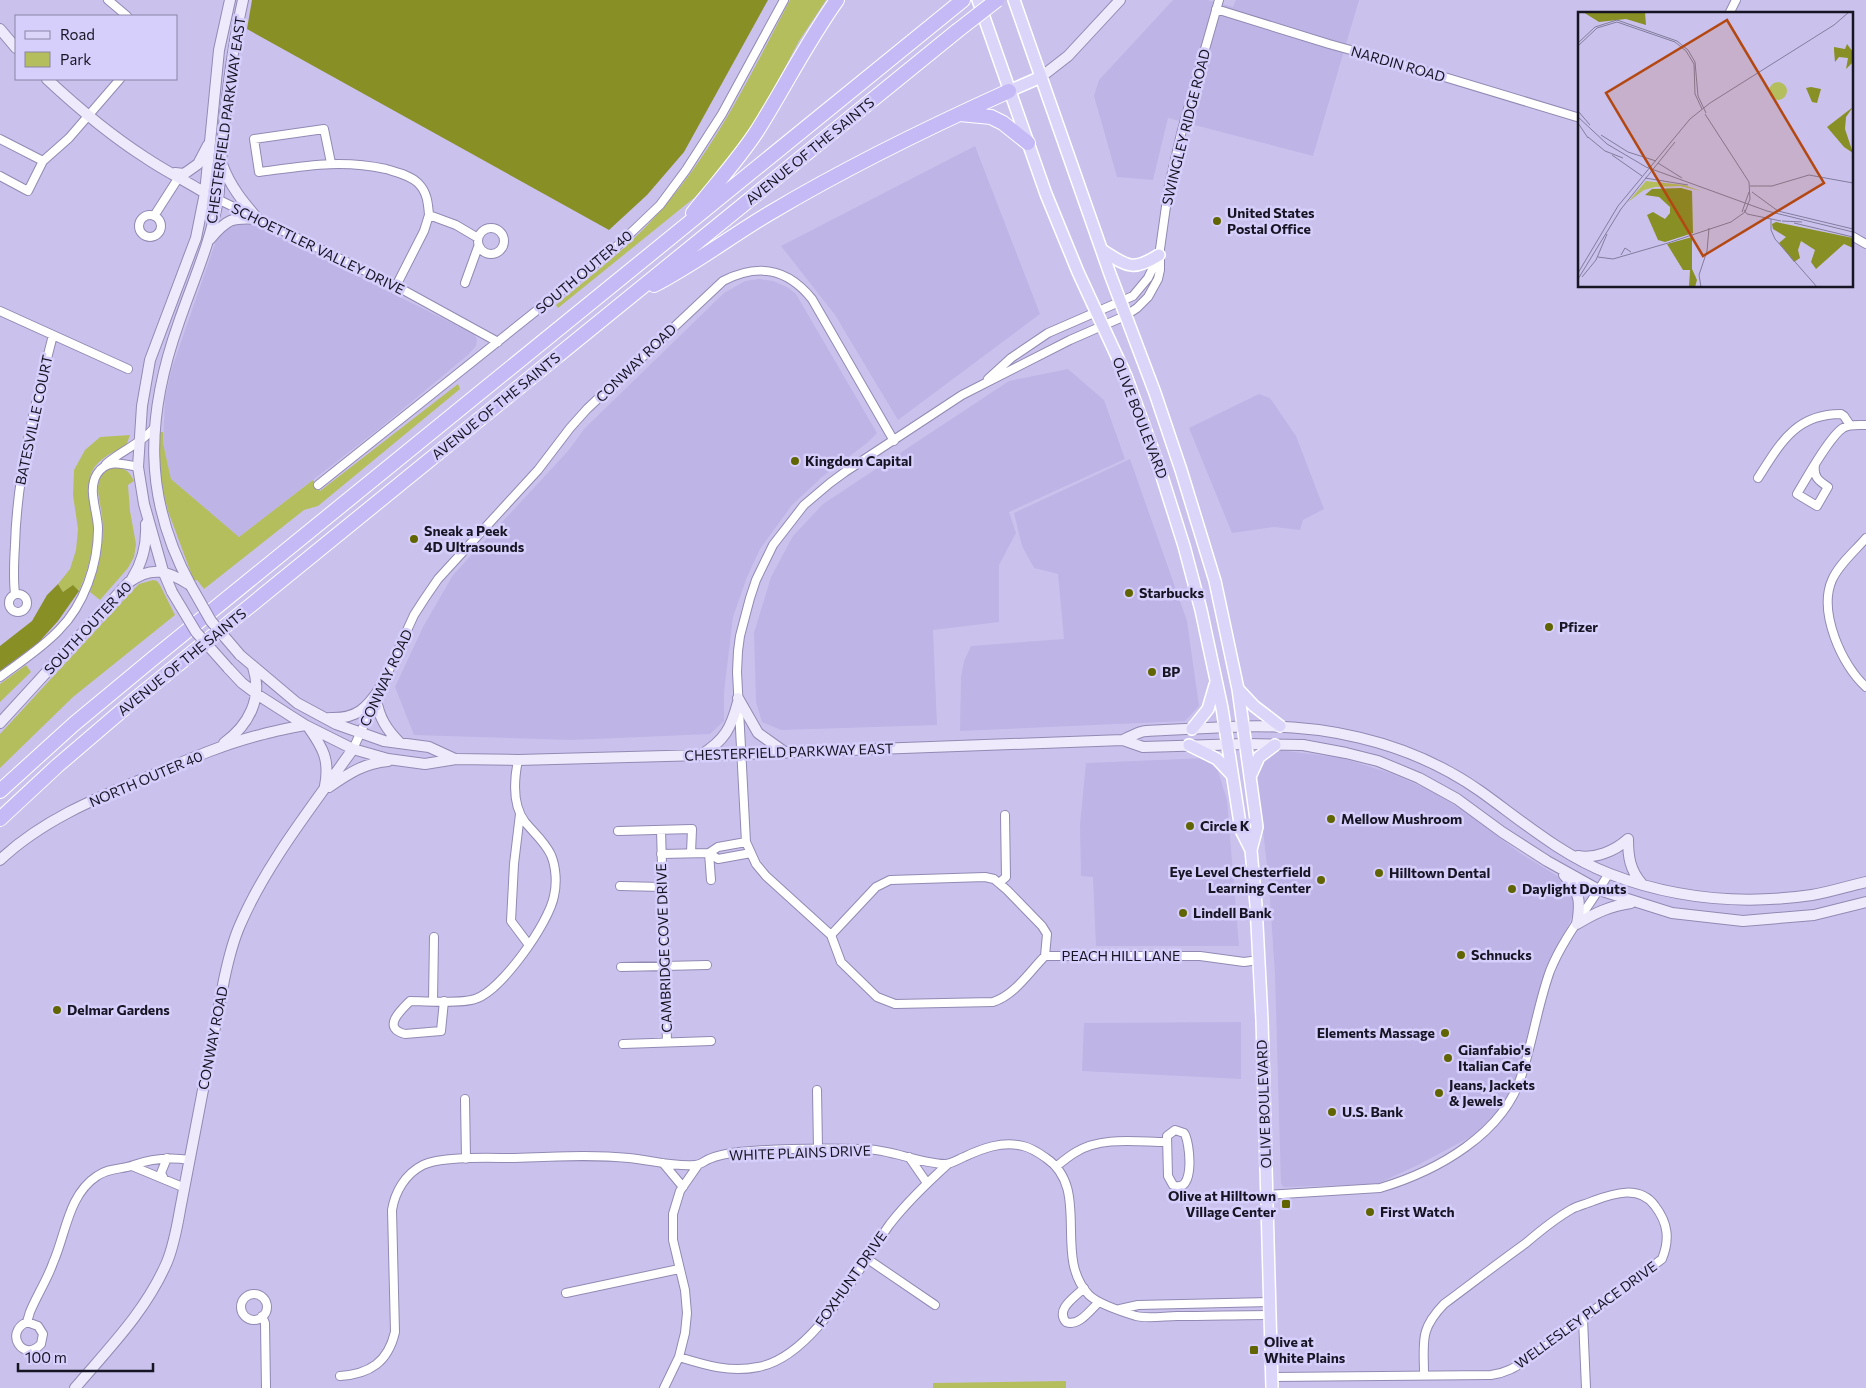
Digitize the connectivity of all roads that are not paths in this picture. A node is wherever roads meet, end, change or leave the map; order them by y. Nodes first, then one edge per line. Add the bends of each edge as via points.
1 (108, 0) edge
2 (230, 0) edge
3 (244, 0) edge
4 (784, 0) edge
5 (837, 0) edge
6 (963, 0) edge
7 (978, 0) edge
8 (997, 0) edge
9 (1014, 0) edge
10 (1120, 0) edge
11 (1219, 0) edge
12 (1736, 0) edge
13 (1216, 9) junction
14 (1730, 12) edge
15 (126, 15) edge
16 (0, 29) edge
17 (15, 47) edge
18 (1041, 77) junction
19 (48, 80) edge
20 (119, 80) edge
21 (1010, 91) junction
22 (959, 113) junction
23 (88, 117) junction
24 (1578, 117) edge
25 (0, 139) edge
26 (210, 142) junction
27 (1028, 143) junction
28 (43, 161) junction
29 (220, 161) junction
30 (331, 163) junction
31 (175, 175) junction
32 (0, 176) edge
33 (206, 193) junction
34 (218, 199) junction
35 (429, 215) junction
36 (154, 216) dead end
37 (258, 219) junction
38 (675, 234) junction
39 (1854, 237) edge
40 (478, 238) junction
41 (209, 239) junction
42 (1866, 244) edge
43 (478, 247) junction
44 (1102, 250) junction
45 (1159, 255) junction
46 (465, 283) dead end
47 (396, 286) junction
48 (627, 300) junction
49 (1120, 302) junction
50 (0, 311) edge
51 (1097, 312) junction
52 (1125, 316) junction
53 (1103, 326) junction
54 (53, 336) junction
55 (498, 342) junction
56 (128, 369) dead end
57 (982, 384) junction
58 (1850, 425) junction
59 (1866, 425) edge
60 (154, 428) junction
61 (140, 440) junction
62 (894, 441) junction
63 (1815, 465) junction
64 (103, 467) junction
65 (138, 467) junction
66 (1758, 478) dead end
67 (318, 485) dead end
68 (146, 508) junction
69 (1866, 538) edge
70 (163, 571) junction
71 (129, 582) junction
72 (188, 582) junction
73 (15, 594) dead end
74 (253, 667) junction
75 (0, 678) edge
76 (1216, 678) junction
77 (381, 687) junction
78 (1866, 687) edge
79 (1238, 689) junction
80 (257, 694) junction
81 (376, 699) junction
82 (738, 700) junction
83 (324, 718) junction
84 (0, 723) edge
85 (306, 726) junction
86 (1242, 726) junction
87 (1280, 726) junction
88 (1225, 727) junction
89 (1192, 729) junction
90 (360, 733) junction
91 (1123, 740) junction
92 (400, 743) junction
93 (1245, 744) junction
94 (1189, 745) junction
95 (1228, 745) junction
96 (1274, 745) junction
97 (217, 748) junction
98 (353, 748) junction
99 (786, 753) junction
100 (740, 754) junction
101 (700, 756) junction
102 (456, 759) junction
103 (396, 760) junction
104 (518, 760) junction
105 (1233, 776) junction
106 (1250, 778) junction
107 (324, 790) junction
108 (0, 791) edge
109 (520, 814) junction
110 (1006, 815) dead end
111 (0, 819) edge
112 (660, 830) junction
113 (618, 831) dead end
114 (746, 842) junction
115 (1251, 850) junction
116 (691, 852) junction
117 (751, 853) junction
118 (661, 854) junction
119 (709, 854) junction
120 (1570, 854) junction
121 (0, 860) edge
122 (1559, 868) junction
123 (1609, 873) junction
124 (711, 880) dead end
125 (1866, 882) edge
126 (999, 883) junction
127 (1642, 884) junction
128 (620, 886) dead end
129 (662, 887) junction
130 (1599, 890) junction
131 (1634, 902) junction
132 (1866, 902) edge
133 (1577, 924) junction
134 (831, 935) junction
135 (434, 937) dead end
136 (530, 945) junction
137 (1045, 956) junction
138 (1259, 960) junction
139 (707, 965) dead end
140 (621, 967) dead end
141 (664, 967) junction
142 (433, 1001) junction
143 (444, 1001) junction
144 (711, 1041) dead end
145 (667, 1042) junction
146 (623, 1044) dead end
147 (817, 1090) dead end
148 (465, 1099) dead end
149 (1167, 1142) junction
150 (818, 1149) junction
151 (167, 1158) junction
152 (909, 1158) junction
153 (466, 1159) junction
154 (190, 1160) junction
155 (663, 1164) junction
156 (948, 1164) junction
157 (698, 1165) junction
158 (132, 1166) junction
159 (1057, 1166) junction
160 (164, 1179) junction
161 (927, 1183) junction
162 (683, 1187) junction
163 (185, 1188) junction
164 (1267, 1195) junction
165 (866, 1258) junction
166 (679, 1268) junction
167 (1084, 1288) junction
168 (566, 1293) dead end
169 (1099, 1302) junction
170 (1270, 1302) junction
171 (935, 1305) dead end
172 (1120, 1310) junction
173 (1270, 1315) junction
174 (262, 1316) dead end
175 (1583, 1319) junction
176 (27, 1322) dead end
177 (679, 1358) junction
178 (1424, 1375) junction
179 (340, 1376) dead end
180 (1272, 1383) edge
181 (75, 1388) edge
182 (266, 1388) edge
183 (664, 1388) edge
184 (1586, 1388) edge

1 - 15 street
2 - 26 street, CHESTERFIELD PARKWAY EAST via 218,50
3 - 29 street, CHESTERFIELD PARKWAY EAST via 232,62
4 - 55 street, SOUTH OUTER 40 via 722,114 660,205 615,248
5 - 38 highway via 741,154
6 - 38 highway, AVENUE OF THE SAINTS
7 - 21 main road, OLIVE BOULEVARD
8 - 48 highway, AVENUE OF THE SAINTS, bridge
9 - 18 main road, OLIVE BOULEVARD
10 - 18 street via 1068,56
11 - 13 street, SWINGLEY RIDGE ROAD
12 - 14 street
13 - 24 street, NARDIN ROAD
13 - 45 street, SWINGLEY RIDGE ROAD via 1173,168
16 - 17 street
18 - 21 main road
18 - 44 main road, OLIVE BOULEVARD
19 - 23 street, SCHOETTLER VALLEY DRIVE
20 - 23 street
21 - 22 highway
21 - 27 main road, OLIVE BOULEVARD
22 - 27 highway via 991,117
22 - 48 highway via 864,160 771,213 676,274
23 - 28 street
23 - 31 street, SCHOETTLER VALLEY DRIVE
25 - 28 street
26 - 31 street via 198,164 184,174
26 - 33 street, CHESTERFIELD PARKWAY EAST
27 - 51 main road, OLIVE BOULEVARD via 1058,226
28 - 32 street via 28,191
29 - 34 street, CHESTERFIELD PARKWAY EAST
29 - 37 street via 230,184
30 - 30 street via 324,129 254,139 259,172
30 - 35 street via 377,167 407,176 425,192
31 - 33 street, SCHOETTLER VALLEY DRIVE
31 - 36 street
33 - 34 street, SCHOETTLER VALLEY DRIVE
33 - 61 street, CHESTERFIELD PARKWAY EAST via 196,238 150,360
34 - 37 street, SCHOETTLER VALLEY DRIVE
34 - 41 street, CHESTERFIELD PARKWAY EAST
35 - 40 street
35 - 47 street
37 - 41 street via 238,217 222,225
37 - 47 street, SCHOETTLER VALLEY DRIVE
38 - 108 highway, AVENUE OF THE SAINTS via 74,724
39 - 42 street
40 - 43 street
40 - 43 street via 486,229 496,229 503,236 504,243 501,250 493,255 482,252
41 - 60 street, CHESTERFIELD PARKWAY EAST via 166,360
43 - 46 street
44 - 45 main road via 1135,266
44 - 49 main road, OLIVE BOULEVARD
45 - 49 street, SWINGLEY RIDGE ROAD via 1144,284 1133,296
45 - 52 street, SWINGLEY RIDGE ROAD via 1160,270 1154,290
47 - 55 street, SCHOETTLER VALLEY DRIVE
48 - 111 highway, AVENUE OF THE SAINTS via 133,701
49 - 51 street, SWINGLEY RIDGE ROAD
49 - 52 main road, OLIVE BOULEVARD
50 - 54 street
51 - 53 main road, OLIVE BOULEVARD
51 - 57 street, SWINGLEY RIDGE ROAD via 1035,341
52 - 53 street, SWINGLEY RIDGE ROAD
52 - 79 main road, OLIVE BOULEVARD via 1155,393 1215,581
53 - 57 street, SWINGLEY RIDGE ROAD
53 - 76 main road, OLIVE BOULEVARD via 1138,406 1159,467 1184,546
54 - 56 street
54 - 73 street, BATESVILLE COURT via 20,479 13,572
55 - 67 street, SOUTH OUTER 40
57 - 62 street, SWINGLEY RIDGE ROAD
58 - 59 street
58 - 63 street via 1834,436
58 - 66 street via 1841,414 1815,417 1802,423 1782,440
60 - 61 street
60 - 72 street, CHESTERFIELD PARKWAY EAST via 159,498
61 - 64 street
61 - 65 street, CHESTERFIELD PARKWAY EAST
62 - 77 street, CONWAY ROAD via 803,288 790,279 761,269 734,276 714,288 587,409 538,470 438,579 414,615
62 - 82 street, SWINGLEY RIDGE ROAD via 817,493 773,546 756,580 740,636
63 - 63 street via 1797,494 1817,506 1828,487 1815,475
64 - 65 street via 118,462
64 - 75 street via 92,488 98,529 96,557 82,595 67,622
65 - 68 street, CHESTERFIELD PARKWAY EAST
68 - 70 street, CHESTERFIELD PARKWAY EAST
68 - 71 street via 147,537 142,557
69 - 78 street via 1835,574 1828,604 1830,624 1844,657
70 - 71 street, SOUTH OUTER 40 via 139,575
70 - 72 street
70 - 80 street, CHESTERFIELD PARKWAY EAST, bridge via 196,632 242,683
71 - 84 street, SOUTH OUTER 40
72 - 74 street, CHESTERFIELD PARKWAY EAST, bridge via 211,621
74 - 80 street
74 - 83 street, CHESTERFIELD PARKWAY EAST via 297,703
76 - 88 main road, OLIVE BOULEVARD
76 - 89 main road via 1208,709
77 - 81 street, CONWAY ROAD
77 - 83 street via 372,701 356,715 343,719
79 - 86 main road, OLIVE BOULEVARD
79 - 87 main road
80 - 85 street, CHESTERFIELD PARKWAY EAST
80 - 97 street via 245,723
81 - 90 street, CONWAY ROAD
81 - 92 street via 383,722
82 - 99 street via 758,733
82 - 100 street, SWINGLEY RIDGE ROAD
82 - 101 street via 731,725 721,740
83 - 90 street, CHESTERFIELD PARKWAY EAST
85 - 97 street, NORTH OUTER 40
85 - 98 street, CHESTERFIELD PARKWAY EAST
85 - 107 street via 325,755 327,774
86 - 87 street, CHESTERFIELD PARKWAY EAST
86 - 88 street, CHESTERFIELD PARKWAY EAST
86 - 93 main road, OLIVE BOULEVARD
87 - 120 street, CHESTERFIELD PARKWAY EAST via 1350,735 1409,752 1478,790
88 - 89 street, CHESTERFIELD PARKWAY EAST
88 - 95 main road, OLIVE BOULEVARD
89 - 91 street, CHESTERFIELD PARKWAY EAST via 1142,732
90 - 92 street, CHESTERFIELD PARKWAY EAST
90 - 98 street, CONWAY ROAD
91 - 94 street, CHESTERFIELD PARKWAY EAST via 1143,747
91 - 99 street, CHESTERFIELD PARKWAY EAST
92 - 102 street, CHESTERFIELD PARKWAY EAST via 429,747
93 - 95 street, CHESTERFIELD PARKWAY EAST
93 - 96 street, CHESTERFIELD PARKWAY EAST
93 - 106 main road, OLIVE BOULEVARD
94 - 95 street, CHESTERFIELD PARKWAY EAST
94 - 105 main road via 1217,759
95 - 105 main road, OLIVE BOULEVARD
96 - 106 main road via 1260,757
96 - 122 street, CHESTERFIELD PARKWAY EAST via 1303,745 1346,753 1378,761 1419,778 1457,799
97 - 121 street, NORTH OUTER 40 via 77,808 22,841
98 - 103 street, CHESTERFIELD PARKWAY EAST
98 - 107 street, CONWAY ROAD
99 - 100 street, CHESTERFIELD PARKWAY EAST
100 - 101 street, CHESTERFIELD PARKWAY EAST
100 - 114 street, PEACH HILL LANE
101 - 104 street, CHESTERFIELD PARKWAY EAST
102 - 103 street, CHESTERFIELD PARKWAY EAST via 426,764
102 - 104 street, CHESTERFIELD PARKWAY EAST
103 - 107 street via 355,769
104 - 109 street via 514,780
105 - 115 main road, OLIVE BOULEVARD via 1241,830
106 - 115 main road, OLIVE BOULEVARD via 1257,827
107 - 154 street, CONWAY ROAD via 269,870 239,927 224,980
109 - 136 street via 512,921
109 - 136 street via 551,855 555,874 554,896 546,920
110 - 126 street via 1006,877
112 - 113 street
112 - 116 street via 692,829
112 - 118 street, CAMBRIDGE COVE DRIVE
114 - 117 street, PEACH HILL LANE
114 - 119 street, CAMBRIDGE COVE DRIVE via 718,847
115 - 138 main road, OLIVE BOULEVARD
116 - 118 street, CAMBRIDGE COVE DRIVE
116 - 119 street, CAMBRIDGE COVE DRIVE
117 - 119 street, CAMBRIDGE COVE DRIVE via 718,859
117 - 134 street, PEACH HILL LANE via 766,876
118 - 129 street, CAMBRIDGE COVE DRIVE
119 - 124 street
120 - 123 street, CHESTERFIELD PARKWAY EAST
120 - 127 street via 1595,856 1628,839 1630,864
122 - 130 street
122 - 133 street via 1575,887 1580,903
123 - 127 street, CHESTERFIELD PARKWAY EAST
123 - 130 street
125 - 127 street, CHESTERFIELD PARKWAY EAST via 1814,894 1764,900 1717,900
126 - 134 street via 994,878 985,877 890,880 876,886
126 - 137 street via 1042,926 1047,934
128 - 129 street
129 - 141 street, CAMBRIDGE COVE DRIVE
130 - 131 street
130 - 133 street
131 - 132 street via 1672,913 1742,921 1814,915
131 - 133 street via 1614,905
133 - 164 street via 1550,971 1516,1090 1485,1132 1467,1147 1436,1164 1380,1188
134 - 137 street, PEACH HILL LANE via 847,970 877,997 895,1004 993,1002 1010,993
135 - 142 street
136 - 143 street via 486,994 474,1000
137 - 138 street, PEACH HILL LANE via 1200,956 1244,962
138 - 164 main road, OLIVE BOULEVARD
139 - 141 street
140 - 141 street
141 - 145 street, CAMBRIDGE COVE DRIVE
142 - 143 street
142 - 143 street via 410,1001 397,1014 395,1029 405,1034 441,1031
144 - 145 street
145 - 146 street
147 - 150 street
148 - 153 street
149 - 149 street via 1169,1180 1173,1185 1184,1186 1188,1179 1187,1137 1175,1130 1169,1134
149 - 159 street via 1094,1145 1075,1152
150 - 152 street, WHITE PLAINS DRIVE via 867,1149
150 - 157 street, WHITE PLAINS DRIVE via 738,1152
151 - 154 street
151 - 158 street via 147,1160
151 - 160 street via 162,1168
152 - 156 street, WHITE PLAINS DRIVE
152 - 161 street
153 - 155 street, WHITE PLAINS DRIVE via 613,1157
153 - 179 street, WHITE PLAINS DRIVE via 431,1162 399,1187 392,1210 395,1332 392,1342 374,1366 359,1374
154 - 163 street, CONWAY ROAD
155 - 157 street, WHITE PLAINS DRIVE
155 - 162 street
156 - 159 street via 993,1145 1008,1144 1035,1150
156 - 161 street, FOXHUNT DRIVE
157 - 162 street
158 - 160 street
158 - 176 street via 106,1170 86,1185 77,1198 70,1210 55,1260
159 - 167 street via 1068,1188 1070,1256
160 - 163 street
161 - 165 street, FOXHUNT DRIVE via 905,1206
162 - 166 street via 673,1214 673,1240
163 - 181 street, CONWAY ROAD via 174,1240 149,1297
164 - 170 main road, OLIVE BOULEVARD
165 - 171 street
165 - 177 street, FOXHUNT DRIVE via 820,1326 776,1360 760,1367 729,1369
166 - 168 street
166 - 177 street via 687,1313
167 - 169 street
167 - 169 street via 1063,1309 1066,1322 1077,1322
169 - 172 street
170 - 172 street via 1138,1305
170 - 173 main road, OLIVE BOULEVARD
172 - 173 street via 1138,1316
173 - 180 main road, OLIVE BOULEVARD
174 - 182 street via 265,1322
175 - 178 street, WELLESLEY PLACE DRIVE via 1502,1374
175 - 178 street, WELLESLEY PLACE DRIVE via 1662,1259 1667,1242 1666,1224 1652,1202 1642,1194 1615,1194 1572,1209 1444,1304 1427,1324
175 - 184 street
177 - 183 street
178 - 180 street, WELLESLEY PLACE DRIVE

